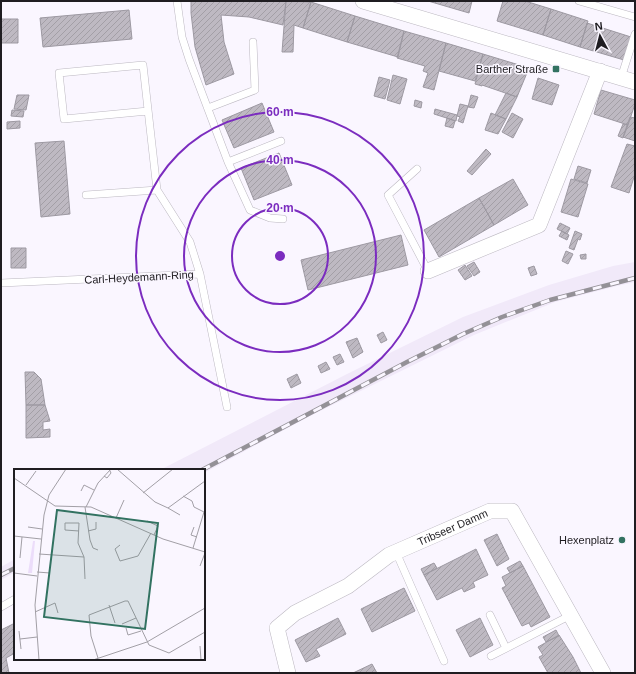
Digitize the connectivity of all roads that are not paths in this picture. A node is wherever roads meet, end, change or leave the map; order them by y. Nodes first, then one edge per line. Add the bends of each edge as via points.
1 (177, 1) edge
2 (579, 1) edge
3 (368, 2) edge
4 (635, 17) edge
5 (635, 34) edge
6 (253, 42) dead end
7 (600, 71) junction
8 (628, 80) edge
9 (208, 108) junction
10 (148, 111) junction
11 (281, 141) dead end
12 (228, 162) junction
13 (417, 169) dead end
14 (157, 190) junction
15 (86, 195) dead end
16 (283, 219) dead end
17 (428, 271) joint
18 (200, 274) junction
19 (1, 283) edge
20 (227, 407) dead end
21 (396, 552) junction
22 (14, 600) edge
23 (1, 606) edge
24 (490, 615) dead end
25 (571, 615) junction
26 (506, 648) junction
27 (491, 656) dead end
28 (444, 661) dead end
29 (288, 673) edge
30 (603, 673) edge

1 - 9 lane via 182,37
2 - 4 lane
3 - 7 street
5 - 8 lane
6 - 9 lane via 255,90
7 - 8 street
7 - 17 street via 539,226
9 - 12 lane
10 - 10 lane, Carl-Heydemann-Ring via 144,65 59,73 64,119
10 - 14 lane, Carl-Heydemann-Ring
11 - 12 lane
12 - 16 lane via 250,210 270,218
13 - 17 lane via 388,195
14 - 15 lane
14 - 18 lane, Carl-Heydemann-Ring via 190,242
18 - 19 lane, Carl-Heydemann-Ring
18 - 20 lane
21 - 25 street, Tribseer Damm via 490,511 512,510
21 - 28 lane
21 - 29 street, Tribseer Damm via 348,586 295,613 277,628
22 - 23 lane
24 - 26 lane
25 - 26 lane
25 - 30 street, Tribseer Damm
26 - 27 lane

